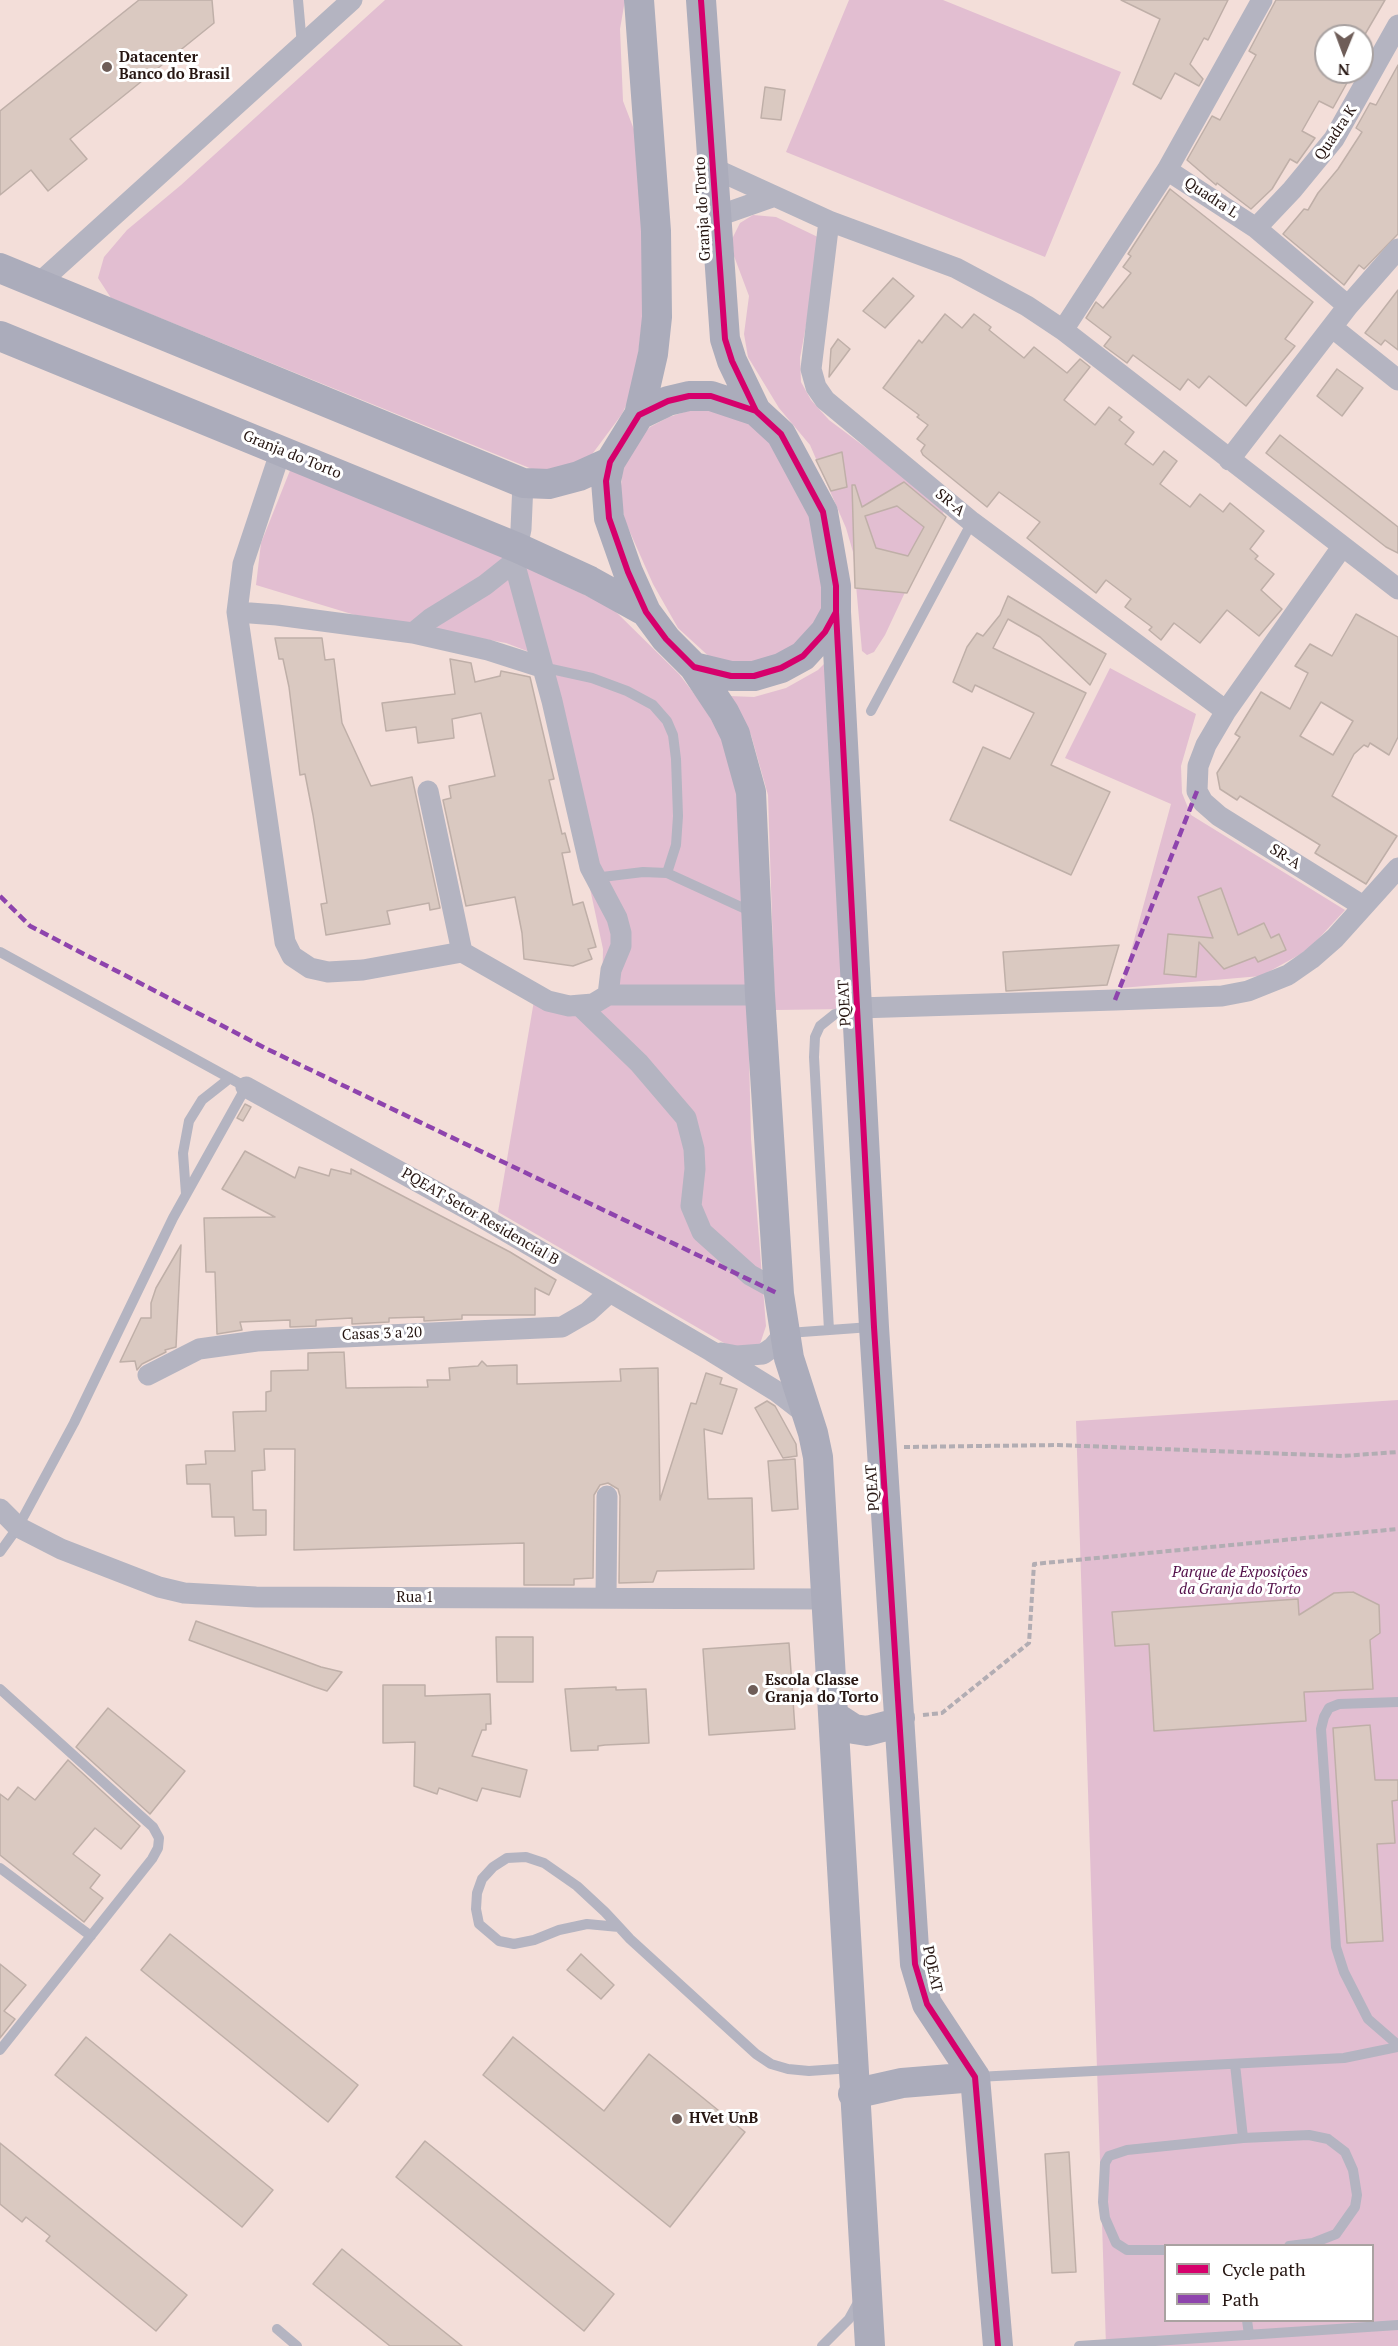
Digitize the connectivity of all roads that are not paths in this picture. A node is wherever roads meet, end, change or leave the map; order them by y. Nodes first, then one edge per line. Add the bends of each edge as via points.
1 (298, 0) edge
2 (352, 0) edge
3 (639, 0) edge
4 (701, 0) edge
5 (1262, 0) edge
6 (1398, 25) edge
7 (302, 45) junction
8 (713, 168) junction
9 (1167, 170) junction
10 (772, 197) junction
11 (715, 217) junction
12 (829, 220) junction
13 (1256, 228) junction
14 (1398, 249) edge
15 (0, 268) edge
16 (38, 284) junction
17 (1348, 306) junction
18 (1333, 328) junction
19 (1063, 330) junction
20 (0, 336) edge
21 (1398, 380) edge
22 (756, 411) junction
23 (639, 415) junction
24 (280, 450) junction
25 (1228, 460) junction
26 (610, 462) junction
27 (523, 483) junction
28 (972, 522) junction
29 (1342, 547) junction
30 (516, 555) junction
31 (1398, 589) edge
32 (237, 612) junction
33 (646, 612) junction
34 (836, 612) junction
35 (412, 633) junction
36 (541, 666) junction
37 (694, 668) junction
38 (871, 711) dead end
39 (1226, 711) junction
40 (428, 791) dead end
41 (1398, 868) edge
42 (667, 873) junction
43 (594, 878) junction
44 (1363, 906) junction
45 (757, 915) junction
46 (462, 952) junction
47 (1, 955) edge
48 (608, 995) junction
49 (760, 995) junction
50 (581, 1007) junction
51 (858, 1008) junction
52 (238, 1083) junction
53 (186, 1195) junction
54 (779, 1291) junction
55 (610, 1292) junction
56 (874, 1327) junction
57 (829, 1330) junction
58 (784, 1334) junction
59 (711, 1351) junction
60 (148, 1376) dead end
61 (807, 1415) junction
62 (607, 1496) dead end
63 (0, 1509) edge
64 (18, 1527) junction
65 (0, 1552) edge
66 (606, 1598) junction
67 (825, 1599) junction
68 (0, 1689) edge
69 (1398, 1702) edge
70 (834, 1716) junction
71 (900, 1718) junction
72 (0, 1868) edge
73 (619, 1927) junction
74 (91, 1936) junction
75 (1398, 2046) edge
76 (0, 2050) edge
77 (1235, 2064) junction
78 (975, 2077) junction
79 (852, 2081) junction
80 (1243, 2138) junction
81 (1301, 2244) edge
82 (1164, 2250) edge
83 (866, 2288) junction
84 (1247, 2322) edge
85 (1398, 2325) edge
86 (277, 2329) dead end
87 (1249, 2335) junction
88 (1173, 2343) edge
89 (297, 2346) edge
90 (822, 2346) edge
91 (870, 2346) edge
92 (998, 2346) edge
93 (1079, 2346) edge

1 - 7 lane
2 - 7 street
3 - 23 street via 656,231 657,317
4 - 8 street, Granja do Torto
5 - 9 street, Quadra L
6 - 13 street, Quadra K via 1334,139
7 - 16 street
8 - 10 street
8 - 11 street, Granja do Torto
9 - 13 street, Quadra L
9 - 19 street
10 - 11 street
10 - 12 street
11 - 22 street, Granja do Torto via 725,339
12 - 19 street via 956,268 1028,306
12 - 28 street, SR-A via 812,369 816,387 825,400
13 - 17 street, Quadra L
14 - 17 street
15 - 16 street
16 - 27 street
17 - 18 street
18 - 21 street
18 - 25 street
19 - 25 street
20 - 24 street, Granja do Torto
22 - 23 street via 711,396 689,396
22 - 34 street, PQEAT via 781,434 823,512 832,550
23 - 26 street
24 - 30 street, Granja do Torto
24 - 32 street via 243,564
25 - 29 street
26 - 27 street via 549,484
26 - 33 street via 606,481 609,518 627,572
27 - 30 street
28 - 38 lane
28 - 39 street, SR-A
29 - 31 street
29 - 39 street, SR-A
30 - 33 street, Granja do Torto via 590,581
30 - 35 street via 485,585
30 - 36 street
32 - 35 street
32 - 46 street via 285,942 292,956 309,968 328,972 363,970
33 - 37 street
34 - 37 street via 812,648 781,668 754,676 731,676
34 - 51 street, PQEAT
35 - 36 street
36 - 42 lane via 627,691 653,705 668,721 675,751 678,816 676,845
36 - 43 street
37 - 45 street via 724,712 744,762 751,792
39 - 44 street, SR-A via 1198,766 1197,791 1203,802 1219,816
40 - 46 street
41 - 44 street
42 - 43 lane
42 - 45 lane
43 - 48 street via 617,918 621,933
44 - 51 street via 1311,960 1248,991 1222,996
45 - 49 street
46 - 50 street via 548,1001
47 - 52 lane, PQEAT Setor Residencial B
48 - 49 street
48 - 50 street
49 - 54 street
50 - 54 street via 639,1062 686,1118 694,1149 691,1206 702,1232 750,1275
51 - 56 street, PQEAT
51 - 57 lane via 827,1018 815,1037
52 - 53 lane
52 - 53 lane via 202,1100 189,1121 183,1153
52 - 55 street, PQEAT Setor Residencial B
53 - 64 lane via 74,1424
54 - 58 street
55 - 59 street, PQEAT Setor Residencial B
55 - 60 street, Casas 3 a 20 via 588,1312 562,1327 345,1335 234,1344 200,1350
56 - 57 lane
56 - 71 street, PQEAT
57 - 58 lane
58 - 59 street via 763,1354 737,1356
58 - 61 street
59 - 61 street, PQEAT Setor Residencial B
61 - 67 street via 818,1457
62 - 66 street
63 - 64 street, Rua 1
64 - 65 lane
64 - 66 street, Rua 1 via 61,1549 184,1593 256,1598
66 - 67 street, Rua 1
67 - 70 street
68 - 74 lane via 157,1832 158,1848 152,1859
69 - 75 lane via 1340,1704 1329,1708 1321,1730 1336,1947 1368,2019
70 - 71 street via 854,1729 867,1731
70 - 79 street
71 - 78 street, PQEAT via 915,1964 927,2004
72 - 74 lane
73 - 73 lane via 577,1886 544,1863 526,1857 507,1858 493,1867 482,1879 477,1893 479,1924 499,1941 514,1944 587,1924
73 - 79 lane via 771,2064
74 - 76 lane
75 - 77 lane via 1344,2058
77 - 78 lane
77 - 80 lane
78 - 79 street
78 - 92 street, PQEAT
79 - 83 street
80 - 81 lane via 1309,2135 1328,2139 1345,2152 1353,2170 1355,2207 1336,2234
80 - 82 lane via 1127,2150 1109,2156 1105,2163 1105,2218 1116,2243 1127,2250
83 - 90 lane via 849,2319
83 - 91 street
84 - 87 lane
85 - 87 lane
86 - 89 lane
87 - 88 lane
88 - 93 lane

